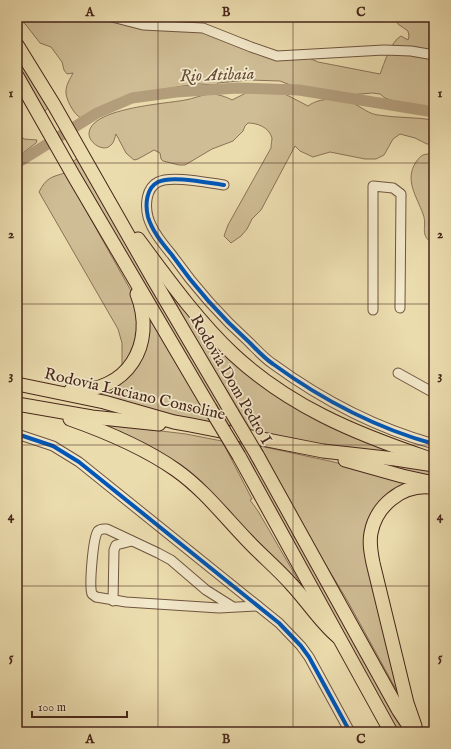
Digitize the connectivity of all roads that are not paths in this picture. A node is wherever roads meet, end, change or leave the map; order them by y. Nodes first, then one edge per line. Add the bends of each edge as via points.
1 (112, 17) edge
2 (17, 45) edge
3 (434, 55) edge
4 (17, 76) edge
5 (224, 185) dead end
6 (112, 208) junction
7 (133, 276) junction
8 (400, 308) dead end
9 (373, 310) dead end
10 (398, 373) dead end
11 (17, 384) edge
12 (48, 390) junction
13 (434, 393) edge
14 (17, 404) edge
15 (42, 408) junction
16 (17, 434) edge
17 (434, 444) edge
18 (434, 460) edge
19 (434, 465) edge
20 (434, 483) edge
21 (434, 487) edge
22 (132, 541) junction
23 (113, 601) junction
24 (258, 606) junction
25 (233, 607) junction
26 (338, 637) junction
27 (350, 732) edge
28 (391, 732) edge
29 (413, 732) edge
30 (417, 732) edge

1 - 3 street via 143,25 203,28 277,56 384,50
2 - 6 highway, Rodovia Dom Pedro I
4 - 7 highway, Rodovia Dom Pedro I
5 - 17 street via 164,180 154,185 147,198 148,218 153,229 191,282 232,328 270,362 316,394 402,434
6 - 18 highway via 130,227 212,332 267,382 338,424
6 - 29 highway, Rodovia Dom Pedro I, bridge via 257,455
7 - 12 highway via 144,327 140,348 131,363 120,375 104,385 85,390
7 - 26 highway, Rodovia Dom Pedro I, bridge via 239,456
8 - 9 street via 401,194 393,188 373,186
10 - 13 street
11 - 12 highway, Rodovia Luciano Consoline
12 - 19 highway, Rodovia Luciano Consoline via 214,430 323,451
14 - 15 highway, Rodovia Luciano Consoline
15 - 20 highway, Rodovia Luciano Consoline via 191,429 330,456
15 - 26 highway via 146,452 185,477 291,584 328,629
16 - 24 street via 53,446 79,462
21 - 30 highway via 406,489 387,503 373,524 370,543 407,703
22 - 23 street via 116,545 114,550
22 - 23 street via 107,529 99,530 95,536 91,592 93,596
22 - 25 street via 171,560 206,590
23 - 25 street
24 - 25 street
24 - 27 street via 301,646
26 - 28 highway, Rodovia Dom Pedro I

